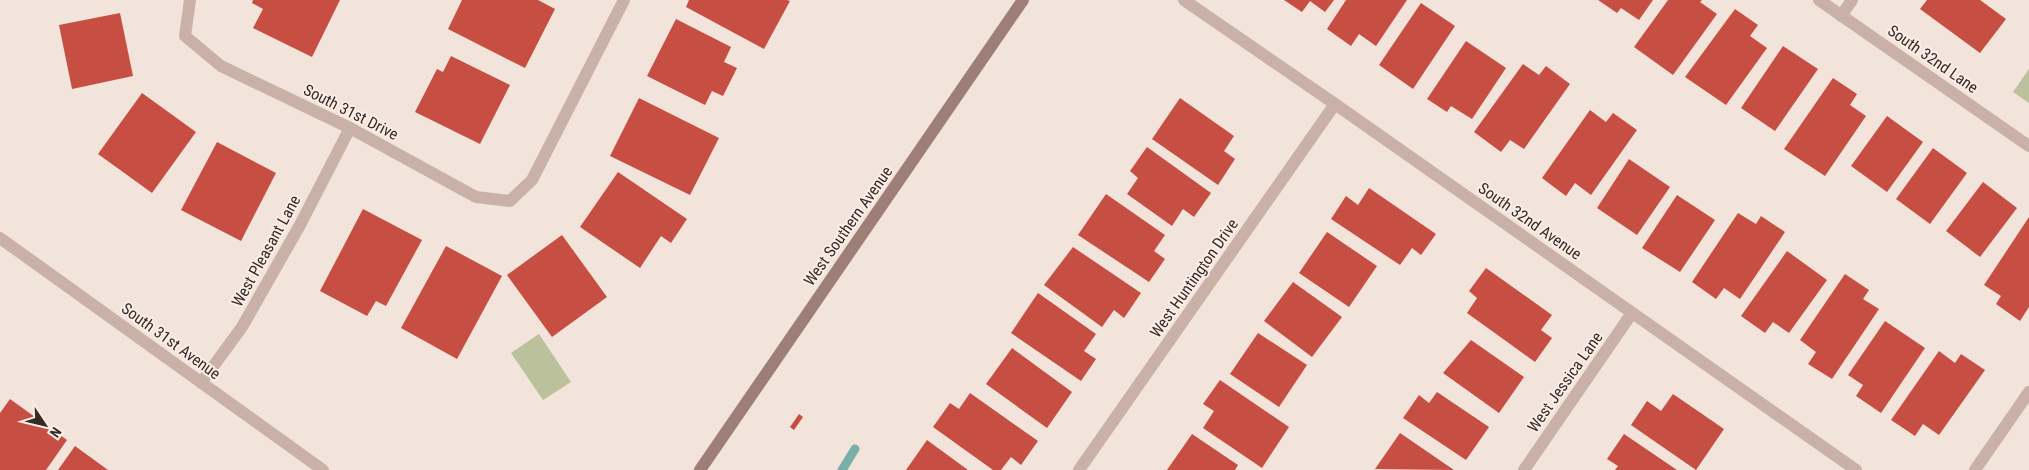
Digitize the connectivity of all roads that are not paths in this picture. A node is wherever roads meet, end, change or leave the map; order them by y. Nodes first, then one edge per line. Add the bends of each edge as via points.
1 (190, 0) edge
2 (624, 0) edge
3 (1022, 0) edge
4 (1184, 0) edge
5 (1819, 0) edge
6 (1852, 0) edge
7 (1841, 16) junction
8 (1335, 104) junction
9 (350, 128) junction
10 (2029, 146) edge
11 (0, 238) edge
12 (1632, 313) junction
13 (201, 383) junction
14 (2029, 392) edge
15 (322, 470) edge
16 (700, 470) edge
17 (1079, 470) edge
18 (1524, 470) edge
19 (1856, 470) edge
20 (1974, 470) edge

1 - 9 street, South 31st Drive via 185,36 221,66
2 - 9 street, South 31st Drive via 532,180 510,201 476,197
3 - 16 main road, West Southern Avenue
4 - 8 street, South 32nd Avenue
5 - 7 street, South 32nd Lane
6 - 7 street
7 - 10 street, South 32nd Lane
8 - 12 street, South 32nd Avenue
8 - 17 street, West Huntington Drive
9 - 13 street, West Pleasant Lane via 242,327
11 - 13 street, South 31st Avenue
12 - 18 street, West Jessica Lane
12 - 19 street, South 32nd Avenue
13 - 15 street, South 31st Avenue
14 - 20 street

